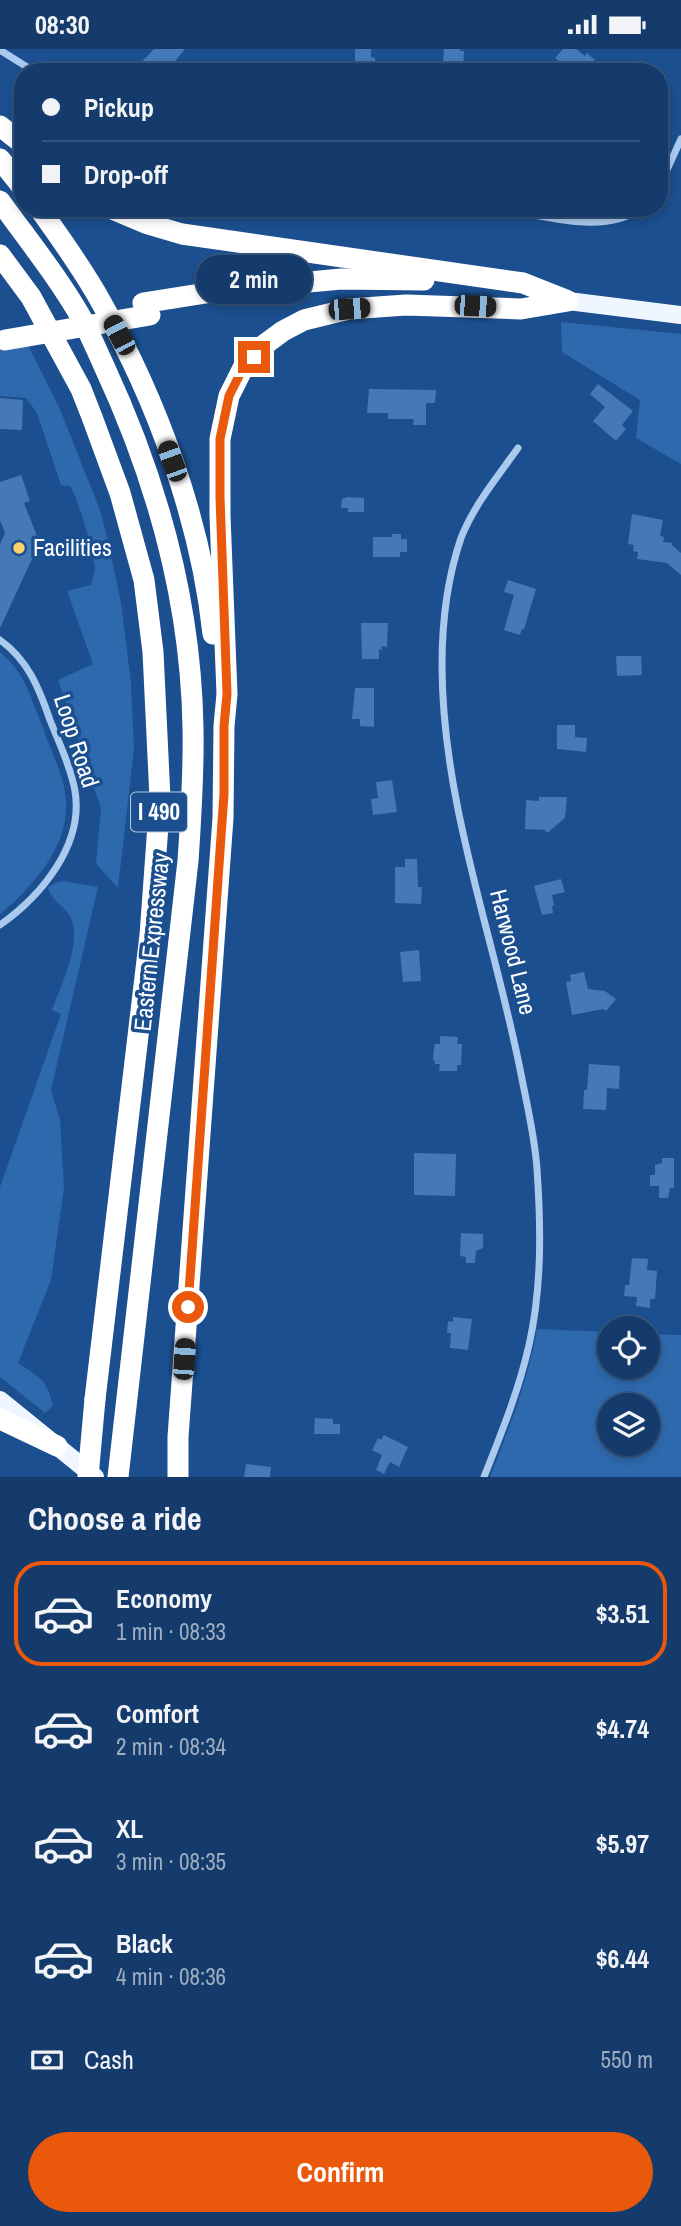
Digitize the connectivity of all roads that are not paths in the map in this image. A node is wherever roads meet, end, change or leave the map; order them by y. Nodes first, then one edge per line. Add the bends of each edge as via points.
1 (0, 50) edge
2 (21, 63) edge
3 (0, 126) edge
4 (14, 137) edge
5 (681, 139) edge
6 (0, 159) edge
7 (668, 167) edge
8 (14, 177) edge
9 (0, 201) edge
10 (45, 217) edge
11 (131, 217) edge
12 (553, 217) edge
13 (625, 217) edge
14 (0, 255) edge
15 (568, 301) junction
16 (681, 315) edge
17 (2, 336) edge
18 (518, 447) dead end
19 (0, 639) edge
20 (224, 726) junction
21 (0, 925) edge
22 (0, 1400) edge
23 (0, 1419) edge
24 (178, 1437) junction
25 (57, 1446) junction
26 (88, 1477) edge
27 (96, 1477) edge
28 (118, 1477) edge
29 (171, 1477) edge
30 (178, 1477) edge
31 (484, 1477) edge

1 - 2 street
3 - 4 highway
5 - 7 street
6 - 8 highway
9 - 28 highway, Eastern Expressway / I 490 via 82,319 122,403 169,544 190,669 193,728 188,861
10 - 20 highway via 101,301 164,438 206,584
11 - 15 highway via 182,234 523,283
12 - 13 street via 608,223
14 - 26 highway, Eastern Expressway / I 490, bridge via 32,297 92,417 120,493 144,580 153,652 160,798 149,935
15 - 16 main road
15 - 17 highway via 495,286 341,279 225,291
15 - 20 highway via 521,309 406,305 349,309 304,320 283,331 243,368 229,396 220,439
18 - 31 street, Harwood Lane via 462,537 443,623 449,767 513,1034 538,1188 539,1267 530,1344
19 - 21 street, Loop Road via 23,660 37,685 70,774 76,809 68,848 36,893
20 - 24 highway via 223,818
22 - 25 main road
23 - 25 highway
24 - 29 highway
24 - 30 highway
25 - 27 main road

